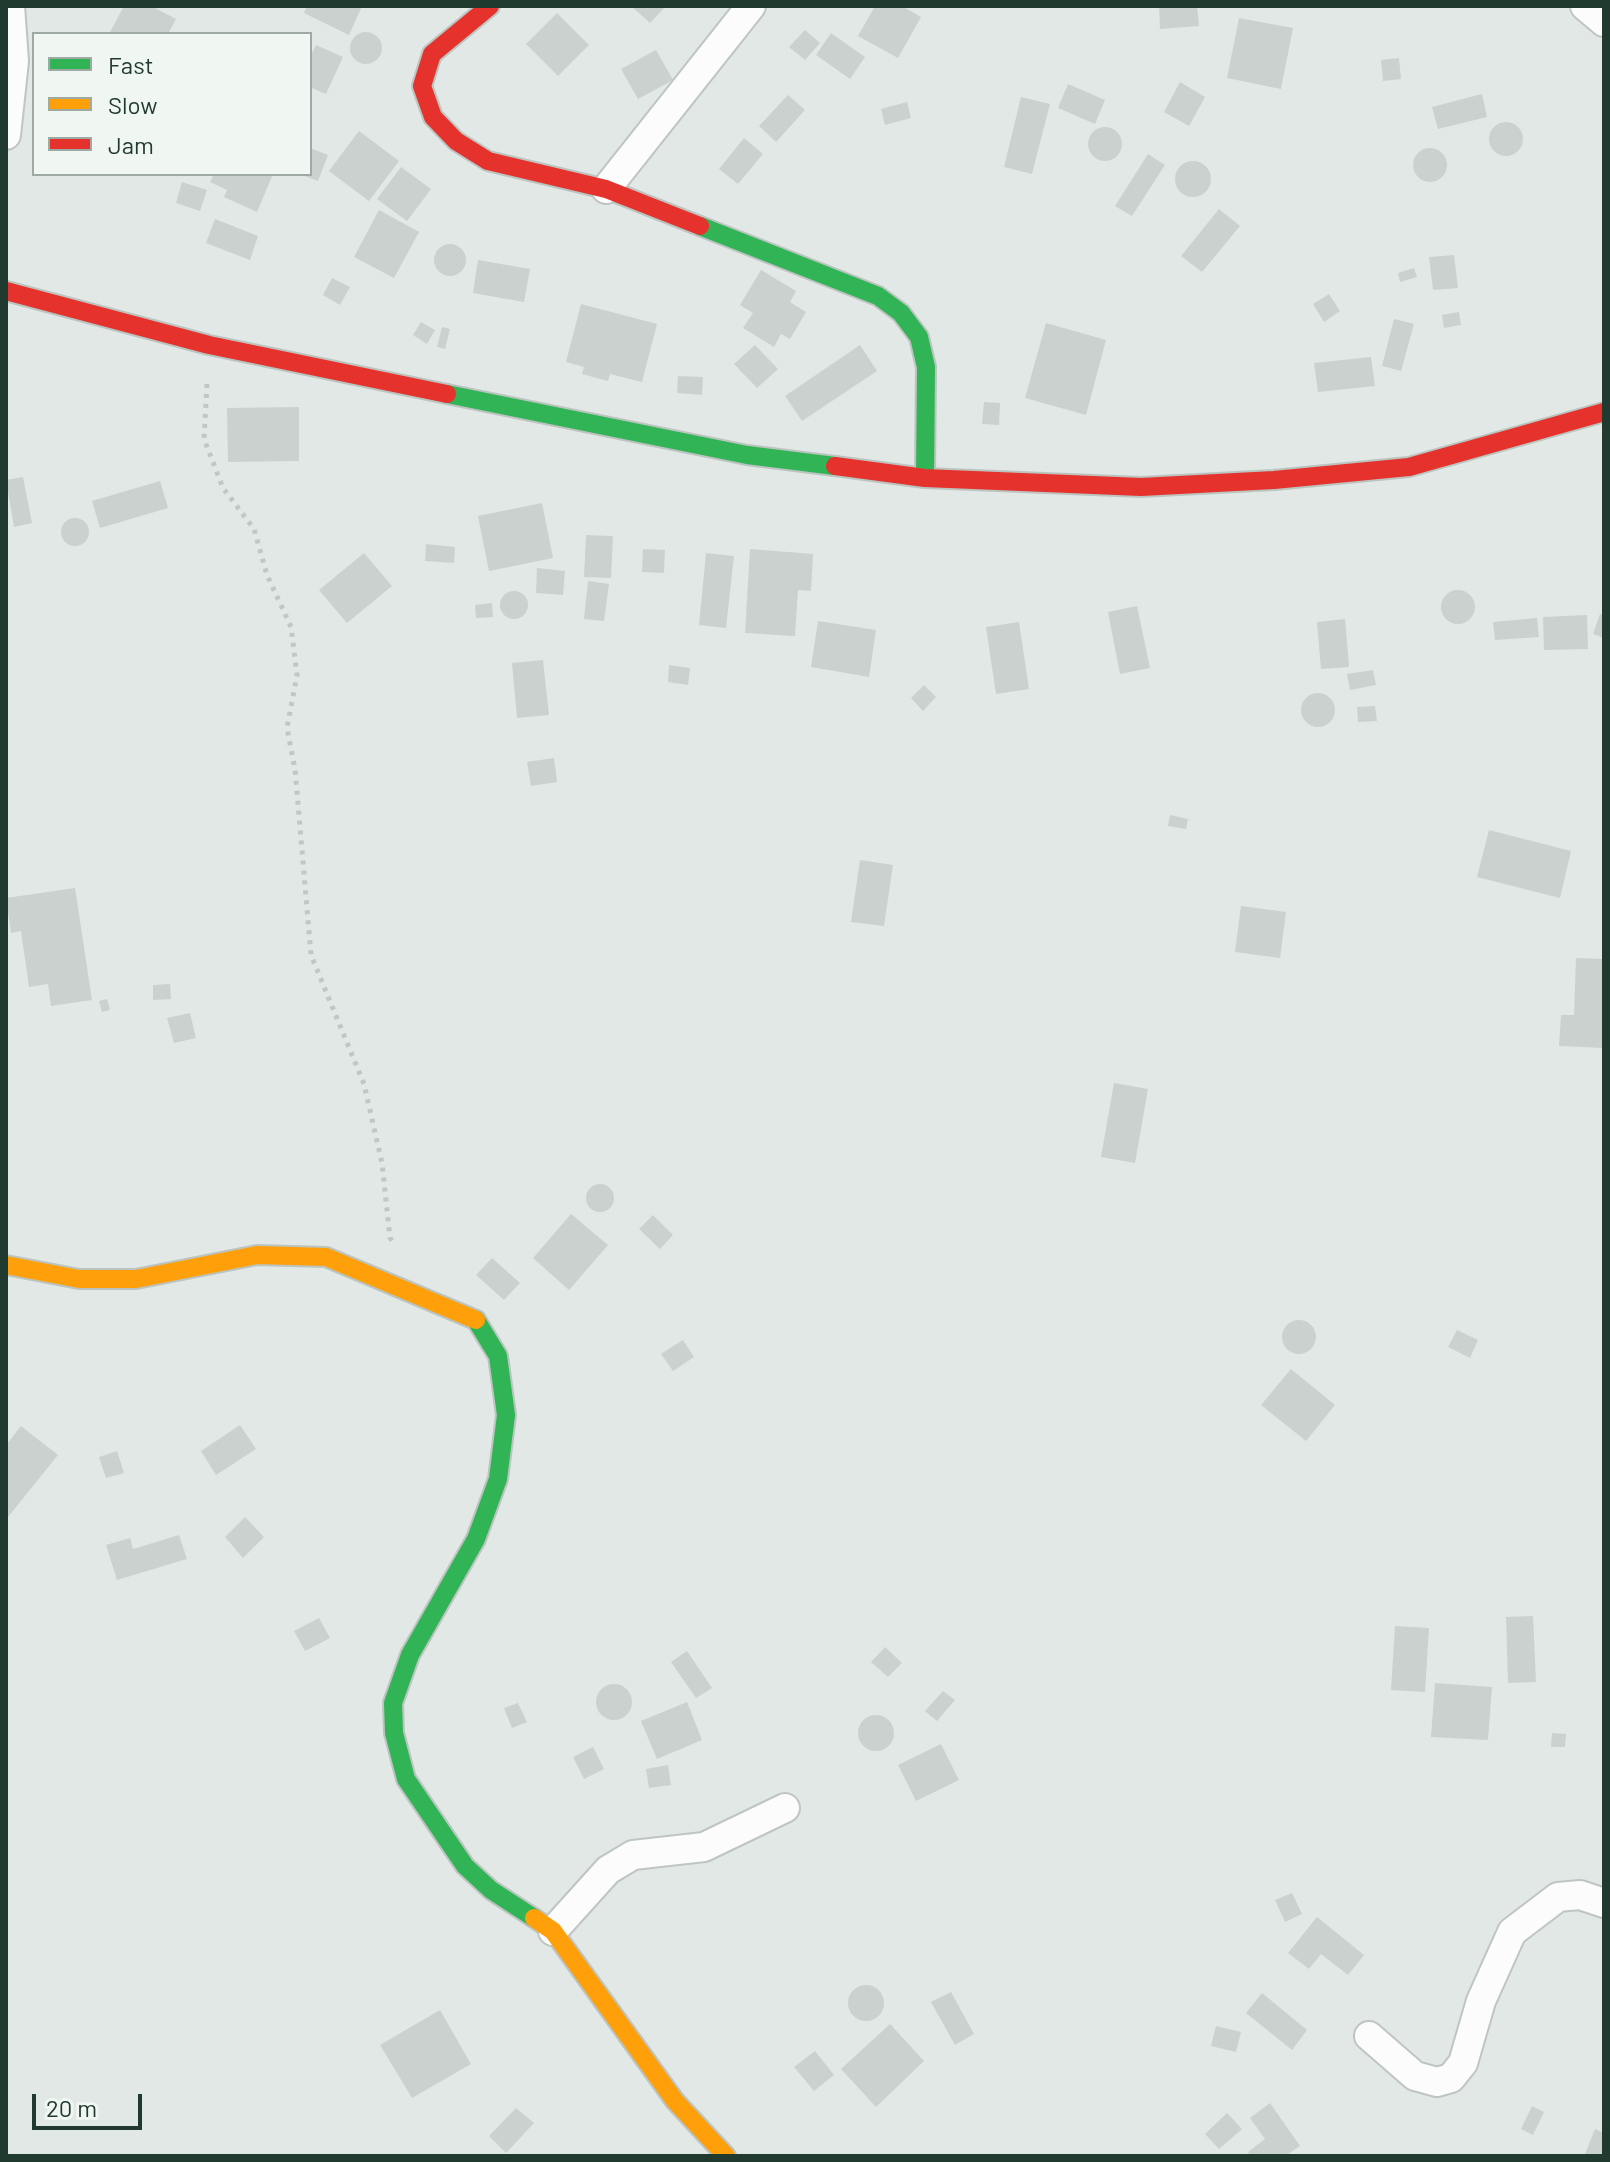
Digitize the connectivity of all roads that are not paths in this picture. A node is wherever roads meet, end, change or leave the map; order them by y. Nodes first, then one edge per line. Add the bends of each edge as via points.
1 (10, 6) edge
2 (490, 6) edge
3 (751, 6) edge
4 (1585, 6) edge
5 (1604, 22) edge
6 (6, 135) edge
7 (606, 189) junction
8 (6, 291) edge
9 (1604, 412) edge
10 (925, 478) junction
11 (6, 1265) edge
12 (785, 1808) dead end
13 (1604, 1903) edge
14 (553, 1931) junction
15 (1369, 2036) dead end
16 (726, 2156) edge

1 - 6 street via 14,61
2 - 7 street via 432,54 422,86 433,117 456,141 488,161
3 - 7 street
4 - 5 street
7 - 10 street via 878,296 901,313 919,337 926,367
8 - 10 street via 209,345 747,455
9 - 10 street via 1409,467 1141,487
11 - 14 street via 79,1279 136,1279 257,1255 326,1257 477,1320 498,1356 506,1415 498,1479 476,1539 410,1655 393,1703 394,1733 406,1779 465,1866
12 - 14 street via 704,1847 633,1855 608,1870
13 - 15 street via 1580,1895 1558,1897 1512,1932 1481,2001 1463,2063 1451,2078 1437,2082 1415,2076
14 - 16 street via 675,2101

